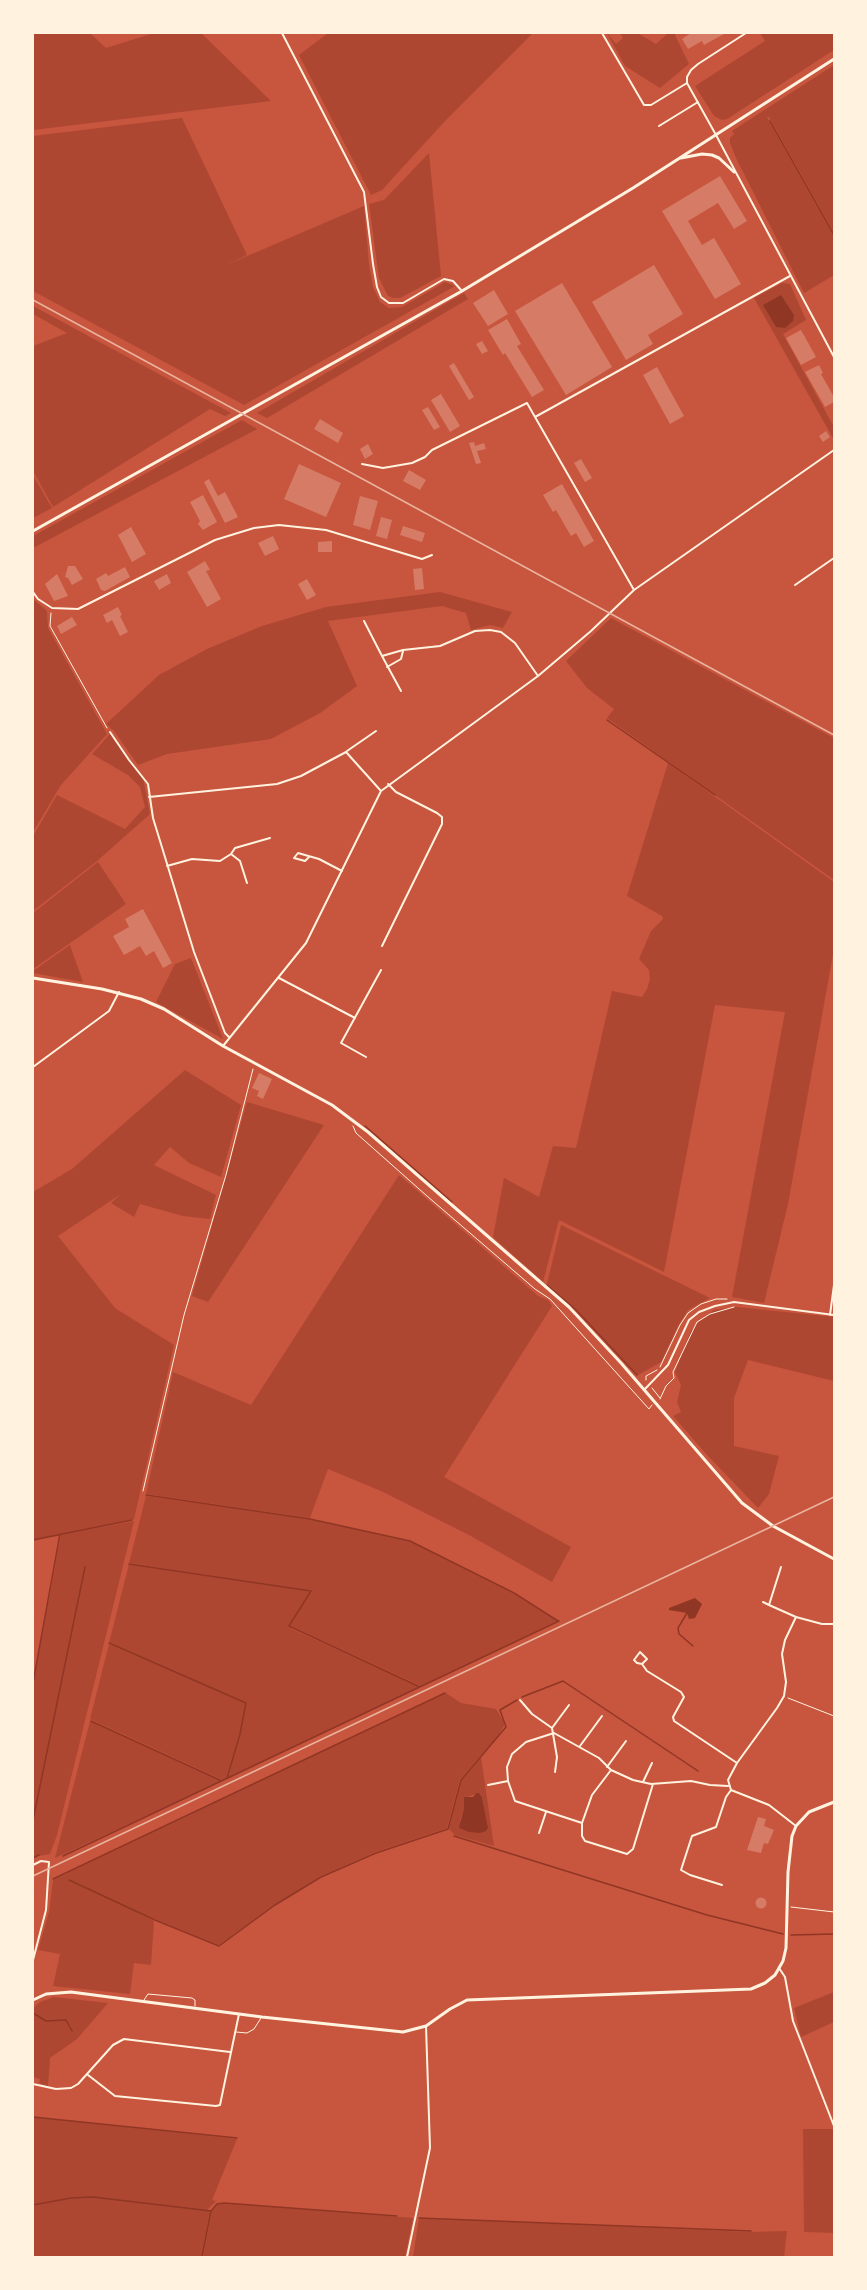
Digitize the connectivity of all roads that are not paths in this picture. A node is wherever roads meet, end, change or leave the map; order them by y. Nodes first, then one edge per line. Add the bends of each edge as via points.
1 (282, 33) edge
2 (602, 33) edge
3 (746, 33) edge
4 (834, 59) edge
5 (687, 83) junction
6 (698, 102) junction
7 (659, 126) dead end
8 (716, 135) junction
9 (679, 158) junction
10 (734, 172) junction
11 (790, 276) junction
12 (462, 291) junction
13 (834, 357) edge
14 (535, 417) junction
15 (834, 450) edge
16 (362, 464) dead end
17 (33, 531) edge
18 (432, 555) dead end
19 (834, 558) edge
20 (795, 585) dead end
21 (634, 590) junction
22 (33, 592) edge
23 (364, 621) dead end
24 (404, 650) junction
25 (382, 656) junction
26 (387, 667) junction
27 (538, 676) junction
28 (401, 691) dead end
29 (376, 730) dead end
30 (110, 731) road end
31 (346, 752) junction
32 (388, 784) junction
33 (381, 791) junction
34 (149, 797) junction
35 (270, 838) dead end
36 (231, 854) junction
37 (309, 857) dead end
38 (167, 866) junction
39 (342, 871) junction
40 (247, 883) dead end
41 (382, 946) dead end
42 (381, 970) dead end
43 (33, 978) edge
44 (279, 978) junction
45 (119, 993) junction
46 (355, 1018) junction
47 (229, 1037) junction
48 (223, 1046) junction
49 (366, 1056) dead end
50 (33, 1066) edge
51 (834, 1285) edge
52 (830, 1314) junction
53 (834, 1315) edge
54 (644, 1390) junction
55 (834, 1559) edge
56 (781, 1567) dead end
57 (763, 1602) dead end
58 (769, 1605) junction
59 (795, 1617) junction
60 (834, 1624) edge
61 (642, 1664) dead end
62 (520, 1700) dead end
63 (568, 1705) dead end
64 (602, 1716) dead end
65 (552, 1728) junction
66 (554, 1733) junction
67 (626, 1741) dead end
68 (580, 1746) junction
69 (652, 1763) dead end
70 (737, 1763) junction
71 (607, 1767) junction
72 (611, 1770) junction
73 (555, 1772) dead end
74 (508, 1781) junction
75 (644, 1782) junction
76 (653, 1784) junction
77 (488, 1785) dead end
78 (728, 1786) junction
79 (730, 1790) junction
80 (834, 1802) edge
81 (546, 1812) junction
82 (582, 1823) junction
83 (796, 1826) junction
84 (539, 1833) dead end
85 (33, 1865) edge
86 (722, 1885) dead end
87 (33, 1960) edge
88 (779, 1968) junction
89 (34, 1998) edge
90 (144, 2001) junction
91 (195, 2008) junction
92 (239, 2014) junction
93 (262, 2017) junction
94 (426, 2026) junction
95 (235, 2032) junction
96 (230, 2053) junction
97 (88, 2075) junction
98 (33, 2084) edge
99 (834, 2126) edge
100 (407, 2257) edge

1 - 12 street via 364,192 381,297 389,303 403,303 444,279 453,281
2 - 5 street via 644,105 651,105
3 - 5 street via 691,70
4 - 8 main road
5 - 6 street
6 - 7 street
6 - 8 street
8 - 9 main road
8 - 10 street
9 - 10 main road via 712,155
9 - 12 main road
10 - 11 street
11 - 13 street
11 - 14 street
12 - 17 main road
14 - 16 street via 527,403 411,463 383,468
14 - 21 street
15 - 21 street
18 - 22 street via 422,559 311,527 266,526 215,540 89,606 52,608
19 - 20 street
21 - 27 street
23 - 25 street
24 - 25 street
24 - 26 street via 400,659
24 - 27 street via 440,646 475,631 490,630 510,638
25 - 26 street
26 - 28 street
27 - 32 street
29 - 31 street
30 - 34 street via 146,778
31 - 33 street
31 - 34 street via 277,784
32 - 33 street
32 - 41 street via 442,817 442,824
33 - 39 street
34 - 38 street
35 - 36 street via 235,848
36 - 38 street via 220,861 192,859
36 - 40 street via 240,861
37 - 39 street
38 - 47 street via 194,952
39 - 44 street via 306,943
42 - 46 street
43 - 45 main road
44 - 46 street
44 - 47 street
45 - 48 main road via 164,1009
45 - 50 street via 109,1011
46 - 49 street via 342,1044
47 - 48 street
48 - 54 main road via 355,1121 569,1307
51 - 52 street
52 - 53 street
52 - 54 street via 739,1303 699,1312 689,1320 668,1365
54 - 55 main road via 742,1503 773,1526
56 - 58 street
57 - 58 street
58 - 59 street
59 - 60 street
59 - 70 street via 782,1654 784,1696
61 - 70 street via 684,1697 674,1721
62 - 65 street
63 - 65 street
64 - 68 street
65 - 66 street
66 - 68 street
66 - 73 street
66 - 74 street via 526,1742 512,1754 507,1767
67 - 71 street
68 - 71 street
69 - 75 street
70 - 78 street
71 - 72 street
72 - 75 street
72 - 82 street via 592,1795
74 - 77 street
74 - 81 street via 515,1801
75 - 76 street
76 - 78 street via 691,1781
76 - 82 street via 633,1849 627,1854 585,1841
78 - 79 street
79 - 83 street via 769,1805
79 - 86 street via 716,1827 692,1836 681,1870
80 - 83 main road via 809,1812
81 - 82 street
81 - 84 street
83 - 88 main road via 789,1850 786,1948
85 - 87 street via 49,1862 46,1910
88 - 94 main road via 765,1983 751,1989 467,2000
88 - 99 street via 785,1977 793,2021
89 - 90 main road via 71,1992
90 - 91 main road
90 - 91 lane via 148,1994 192,1998
91 - 92 main road
92 - 93 main road
92 - 95 street
93 - 94 main road via 404,2032
93 - 95 lane via 254,2030
94 - 100 street via 430,2148
95 - 96 street
96 - 97 street via 124,2039 113,2044
96 - 97 street via 222,2101 216,2106 115,2096
97 - 98 street via 64,2089

